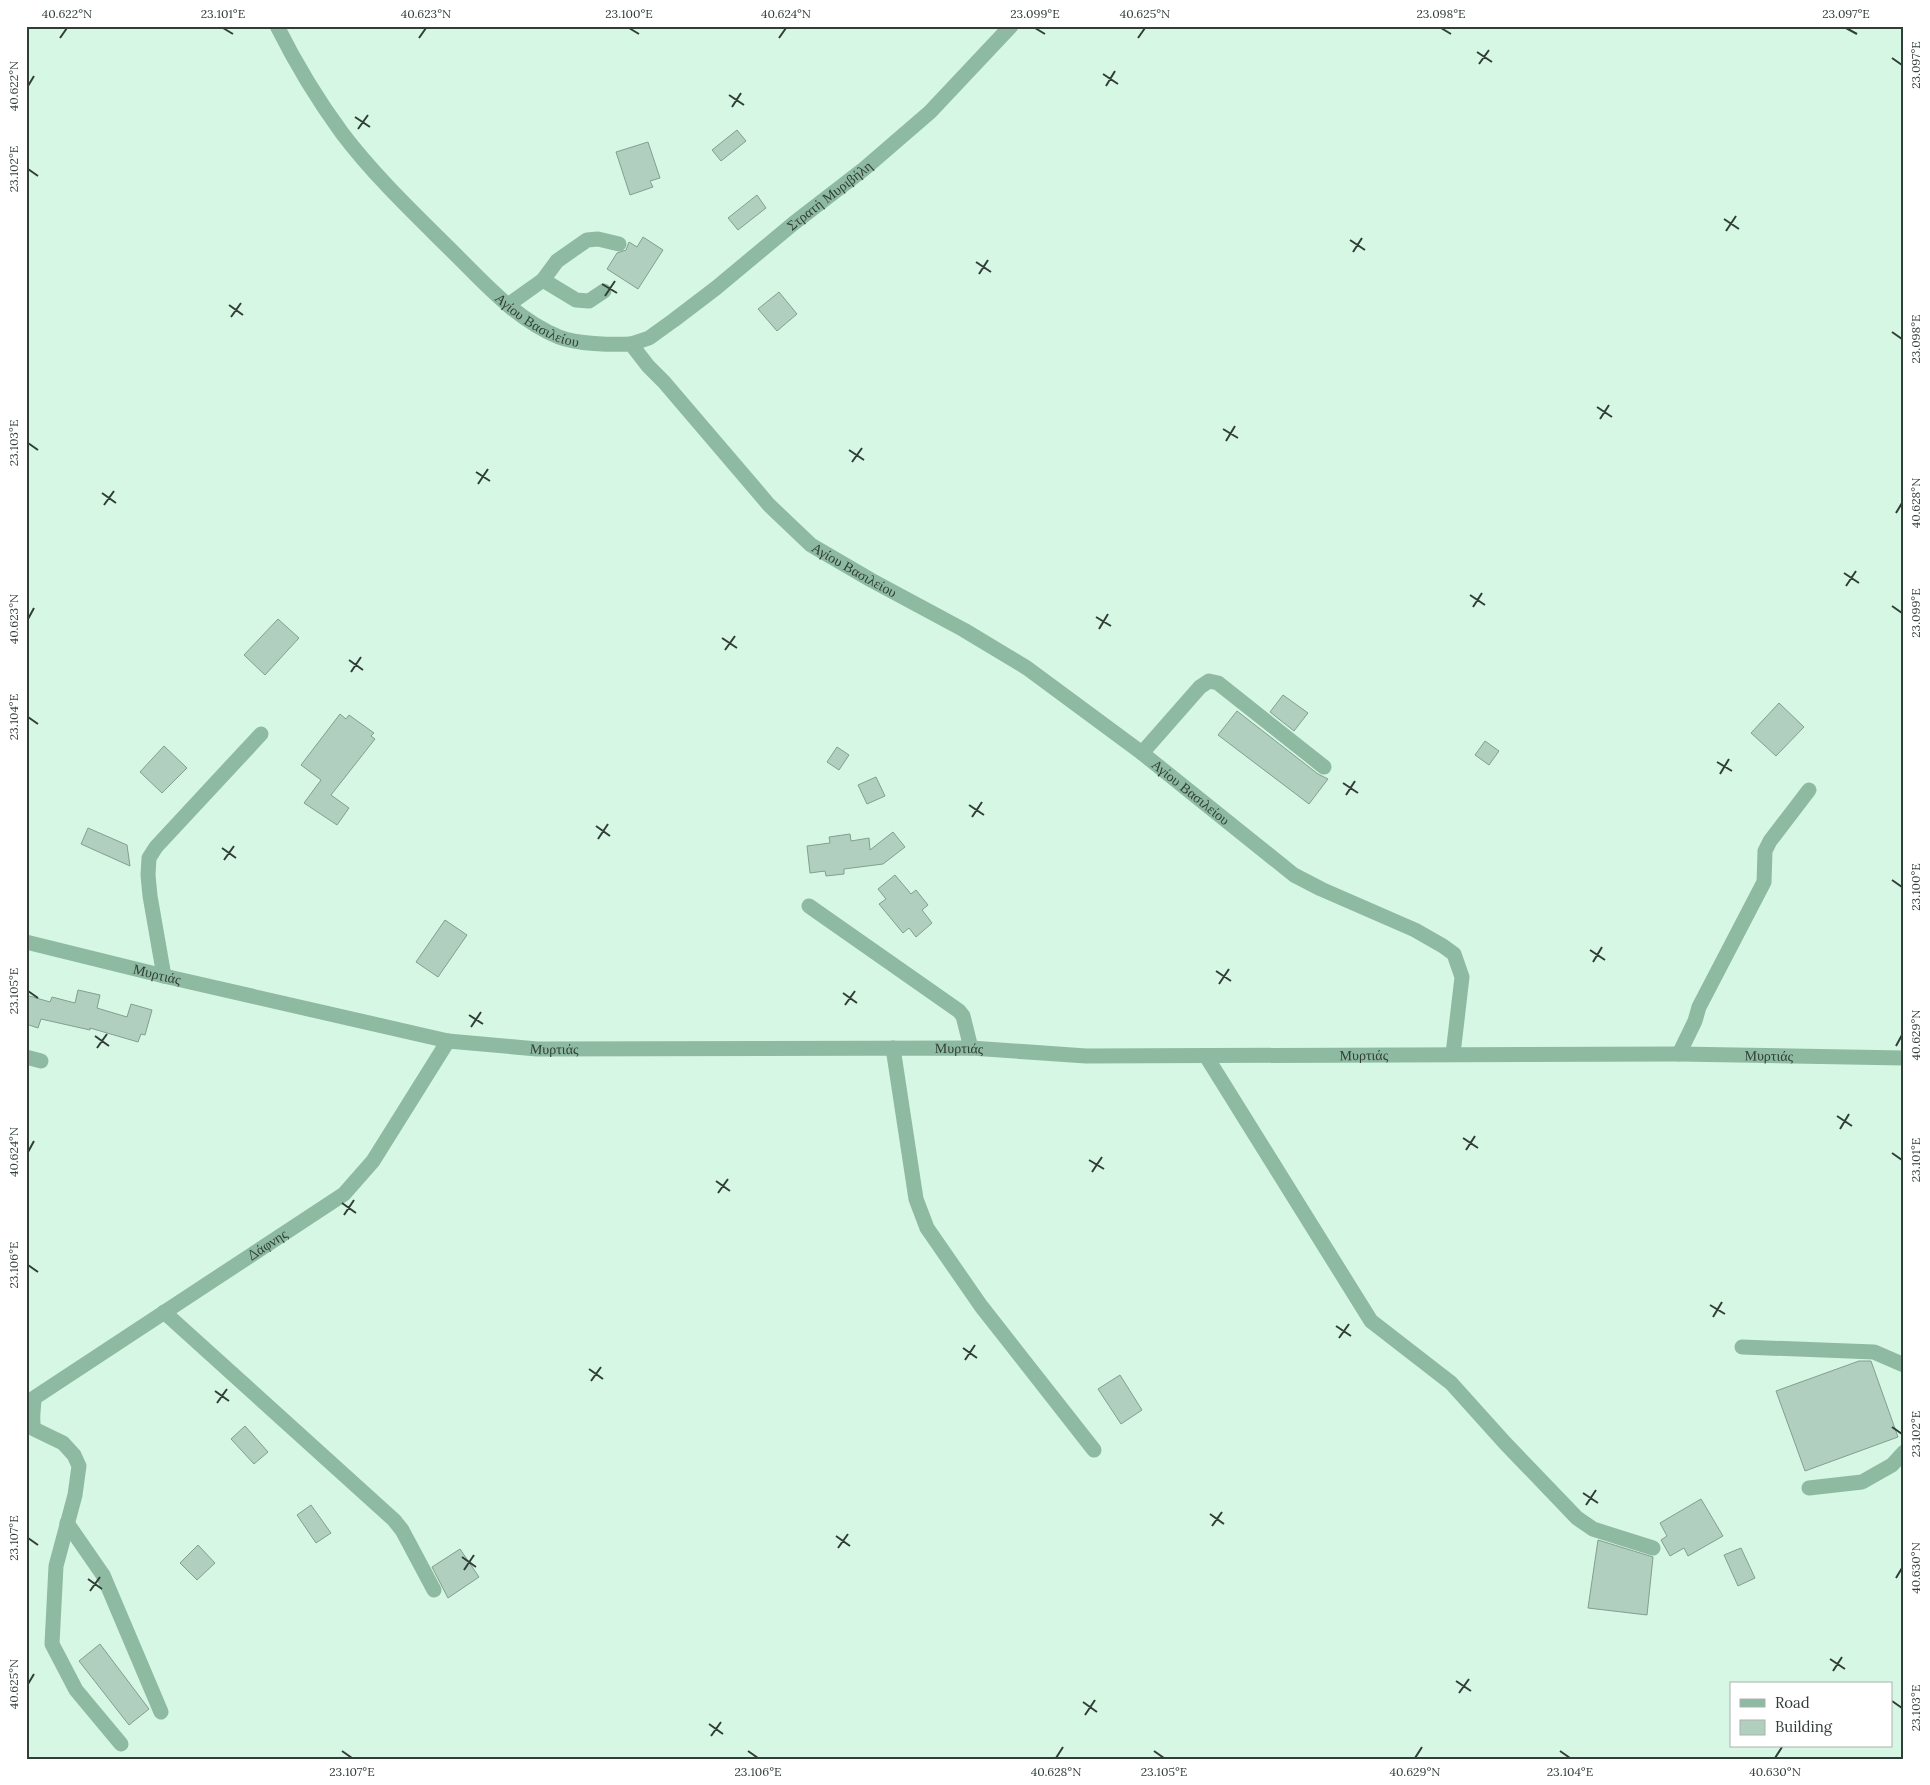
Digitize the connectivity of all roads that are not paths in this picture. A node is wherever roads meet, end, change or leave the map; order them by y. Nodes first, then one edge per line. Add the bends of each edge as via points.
1 (277, 26) edge
2 (1011, 26) edge
3 (619, 244) dead end
4 (542, 280) junction
5 (604, 291) dead end
6 (508, 305) junction
7 (631, 344) junction
8 (261, 734) dead end
9 (1142, 753) junction
10 (1324, 767) dead end
11 (1809, 790) dead end
12 (809, 906) dead end
13 (26, 942) edge
14 (164, 976) junction
15 (448, 1041) junction
16 (894, 1048) junction
17 (971, 1048) junction
18 (1453, 1054) junction
19 (1679, 1054) junction
20 (1206, 1056) junction
21 (1904, 1058) edge
22 (164, 1312) junction
23 (1742, 1347) dead end
24 (1904, 1365) edge
25 (1094, 1450) dead end
26 (1904, 1452) edge
27 (1809, 1488) dead end
28 (67, 1523) junction
29 (1653, 1548) dead end
30 (434, 1590) dead end
31 (161, 1712) dead end
32 (121, 1744) dead end

1 - 6 street, Αγίου Βασιλείου via 299,70 343,134 394,192
2 - 7 street, Στρατή Μυριβήλη via 930,112 864,169 674,320 649,338
3 - 4 street via 587,240 557,260
4 - 5 street via 576,300 589,301
4 - 6 street
6 - 7 street, Αγίου Βασιλείου via 561,338
7 - 9 street, Αγίου Βασιλείου via 769,504 810,545 1019,664
8 - 14 street via 149,858 150,896
9 - 10 street via 1200,687 1209,681 1218,683
9 - 18 street, Αγίου Βασιλείου via 1294,875 1415,930 1454,954 1462,977
11 - 19 street via 1765,851 1764,882 1699,1006
12 - 17 street via 959,1012 963,1016
13 - 14 street, Μυρτιάς
14 - 15 street, Μυρτιάς
15 - 16 street, Μυρτιάς via 537,1049
15 - 22 street, Δάφνης via 373,1161 344,1194
16 - 17 street, Μυρτιάς
16 - 25 street via 916,1199 927,1228 981,1306
17 - 20 street, Μυρτιάς via 1086,1056
18 - 19 street, Μυρτιάς
18 - 20 street, Μυρτιάς
19 - 21 street, Μυρτιάς
20 - 29 street via 1371,1321 1451,1382 1577,1518 1593,1529
22 - 28 street, Δάφνης via 34,1398 34,1429 63,1443 79,1466
22 - 30 street via 394,1520
23 - 24 street via 1874,1352
26 - 27 street via 1892,1465 1862,1482
28 - 31 street via 103,1575
28 - 32 street via 56,1566 52,1644 76,1690

